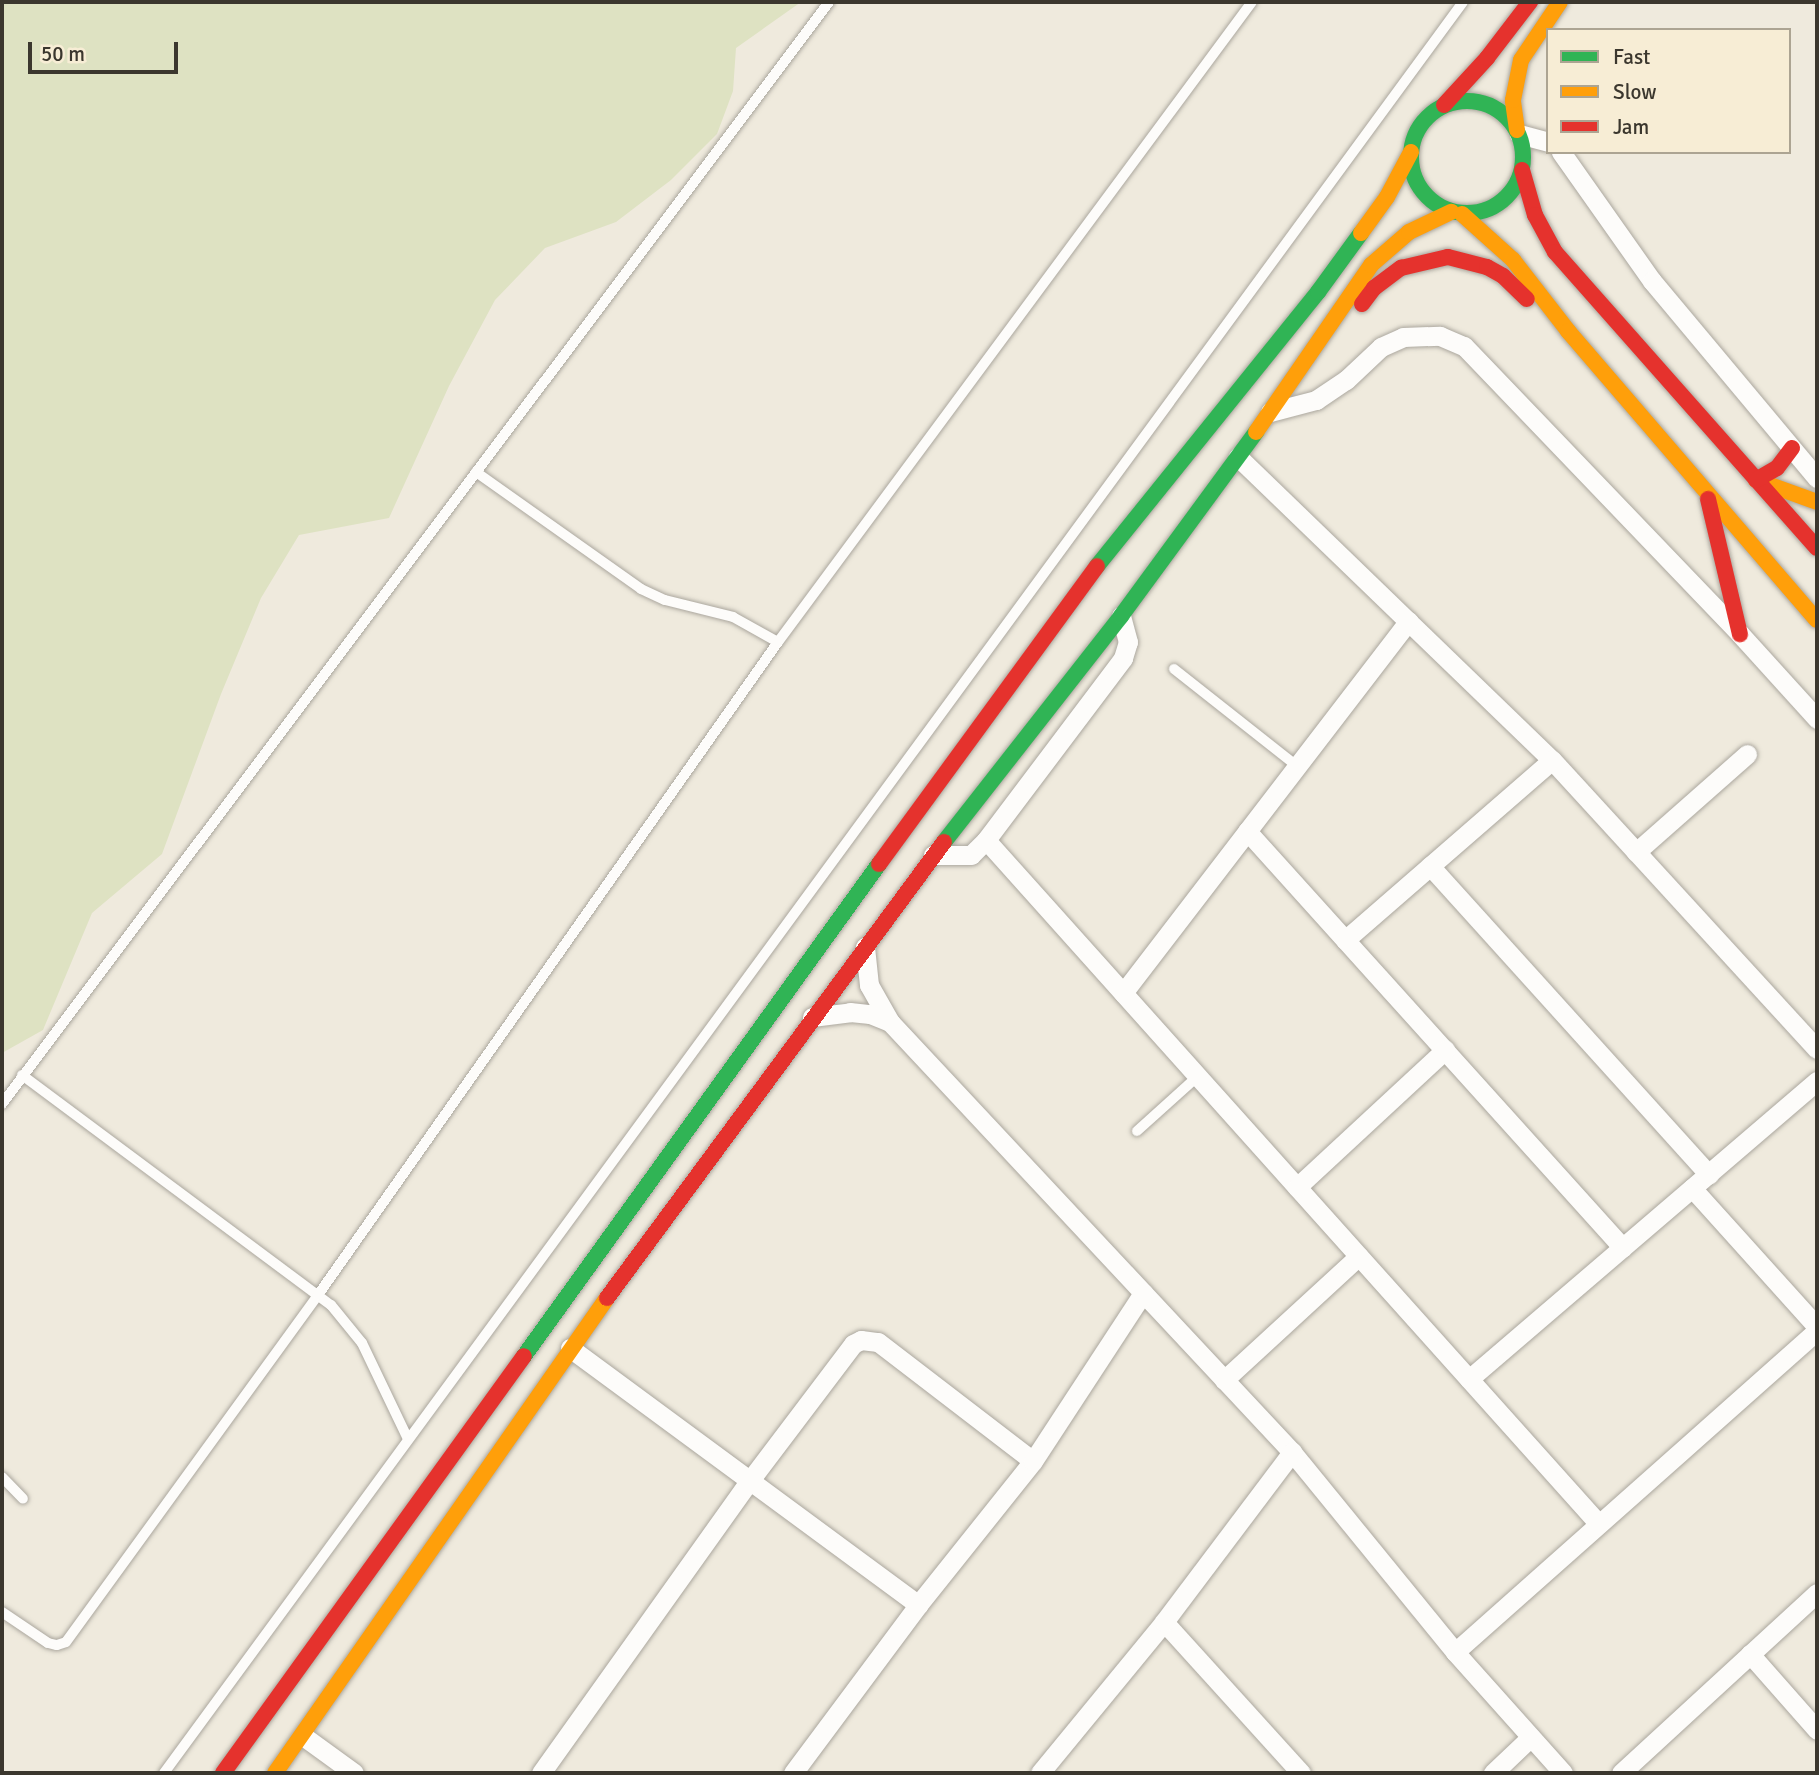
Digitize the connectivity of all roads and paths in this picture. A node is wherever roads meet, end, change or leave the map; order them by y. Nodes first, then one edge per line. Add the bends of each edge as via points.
1 (829, 2) edge
2 (1252, 2) edge
3 (1464, 2) edge
4 (1530, 2) edge
5 (1560, 2) edge
6 (1444, 106) junction
7 (1518, 132) junction
8 (1546, 141) edge
9 (1411, 152) junction
10 (1563, 154) edge
11 (1522, 170) junction
12 (1457, 213) junction
13 (1567, 331) junction
14 (1298, 374) junction
15 (1270, 412) junction
16 (1792, 448) junction
17 (1238, 457) junction
18 (476, 472) junction
19 (1817, 478) edge
20 (1756, 480) junction
21 (1706, 493) junction
22 (1817, 502) edge
23 (1817, 548) edge
24 (1121, 616) junction
25 (1817, 620) edge
26 (1408, 621) junction
27 (1740, 634) junction
28 (778, 642) junction
29 (1174, 669) dead end
30 (1817, 719) edge
31 (1747, 754) dead end
32 (1552, 760) junction
33 (1297, 766) junction
34 (1247, 831) junction
35 (986, 840) junction
36 (1636, 852) junction
37 (933, 855) junction
38 (1430, 866) junction
39 (1345, 940) junction
40 (865, 946) junction
41 (1123, 993) junction
42 (812, 1017) junction
43 (890, 1022) junction
44 (1817, 1049) edge
45 (1445, 1050) junction
46 (22, 1075) junction
47 (1198, 1076) junction
48 (1817, 1081) edge
49 (2, 1104) edge
50 (1137, 1131) dead end
51 (1709, 1175) junction
52 (1297, 1187) junction
53 (1692, 1188) junction
54 (1623, 1248) junction
55 (1359, 1256) junction
56 (1143, 1293) junction
57 (318, 1295) junction
58 (1817, 1329) edge
59 (570, 1348) junction
60 (1224, 1380) junction
61 (1469, 1380) junction
62 (408, 1439) junction
63 (1292, 1452) junction
64 (1033, 1461) junction
65 (2, 1477) edge
66 (751, 1479) junction
67 (23, 1499) dead end
68 (1598, 1523) junction
69 (1817, 1592) edge
70 (918, 1605) junction
71 (2, 1612) edge
72 (1164, 1622) junction
73 (1455, 1652) junction
74 (1750, 1654) junction
75 (1817, 1730) edge
76 (303, 1736) junction
77 (1531, 1737) junction
78 (332, 1767) edge
79 (164, 1773) edge
80 (223, 1773) edge
81 (275, 1773) edge
82 (354, 1773) edge
83 (541, 1773) edge
84 (793, 1773) edge
85 (1040, 1773) edge
86 (1301, 1773) edge
87 (1493, 1773) edge
88 (1563, 1773) edge
89 (1621, 1773) edge

1 - 18 lane
2 - 28 lane
3 - 62 lane
4 - 6 main road
5 - 7 main road via 1521,60 1513,100
6 - 7 main road via 1460,101 1493,107
6 - 9 main road via 1421,124
7 - 8 street
7 - 11 main road
9 - 12 main road via 1412,172 1420,189 1433,203
9 - 80 main road via 1387,197 1318,292 1072,598
10 - 16 street via 1652,281
11 - 12 main road via 1500,203 1482,212
11 - 20 main road via 1535,215 1555,252
12 - 13 main road via 1513,260
12 - 14 main road via 1409,232 1371,265
13 - 14 main road via 1543,317 1503,276 1487,267 1468,260 1431,259 1386,277 1328,353
13 - 21 main road
14 - 15 main road
15 - 17 main road
15 - 27 street via 1316,400 1392,342 1427,335 1452,340 1474,354
16 - 19 street
16 - 20 main road via 1777,468
17 - 24 main road
17 - 26 street
18 - 28 lane via 641,589 665,600 733,617
18 - 46 lane
20 - 22 main road
20 - 23 main road
21 - 25 main road
21 - 27 main road
24 - 35 street via 1128,642 1124,658
24 - 37 main road
26 - 32 street
26 - 33 street
27 - 30 street
28 - 57 lane
29 - 33 lane
31 - 36 street
32 - 36 street
32 - 38 street
33 - 34 street
34 - 39 street
34 - 41 street
35 - 37 street via 978,850 962,857
35 - 41 street
36 - 44 street
37 - 40 main road
38 - 39 street
38 - 51 street
39 - 45 street
40 - 42 main road
40 - 43 street via 869,985
41 - 47 street
42 - 43 street via 850,1012
42 - 59 main road
43 - 56 street
45 - 52 street
45 - 54 street
46 - 49 lane
46 - 57 lane
47 - 50 lane
47 - 52 street
48 - 51 street
51 - 53 street
52 - 55 street
53 - 54 street
53 - 58 street
54 - 61 street
55 - 60 street
55 - 61 street
56 - 60 street
56 - 64 street
57 - 62 lane via 343,1317 362,1343
57 - 71 lane via 65,1642 48,1643
58 - 68 street
59 - 66 street
59 - 76 main road
60 - 63 street
61 - 68 street
62 - 79 lane
63 - 72 street
63 - 73 street
64 - 66 street via 870,1340 846,1350
64 - 70 street
65 - 67 lane
66 - 70 street
66 - 83 street
68 - 73 street
69 - 74 street
70 - 84 street
72 - 85 street
72 - 86 street
73 - 77 street
74 - 75 street
74 - 89 street
76 - 78 street
76 - 81 main road
77 - 87 street
77 - 88 street
78 - 82 street

